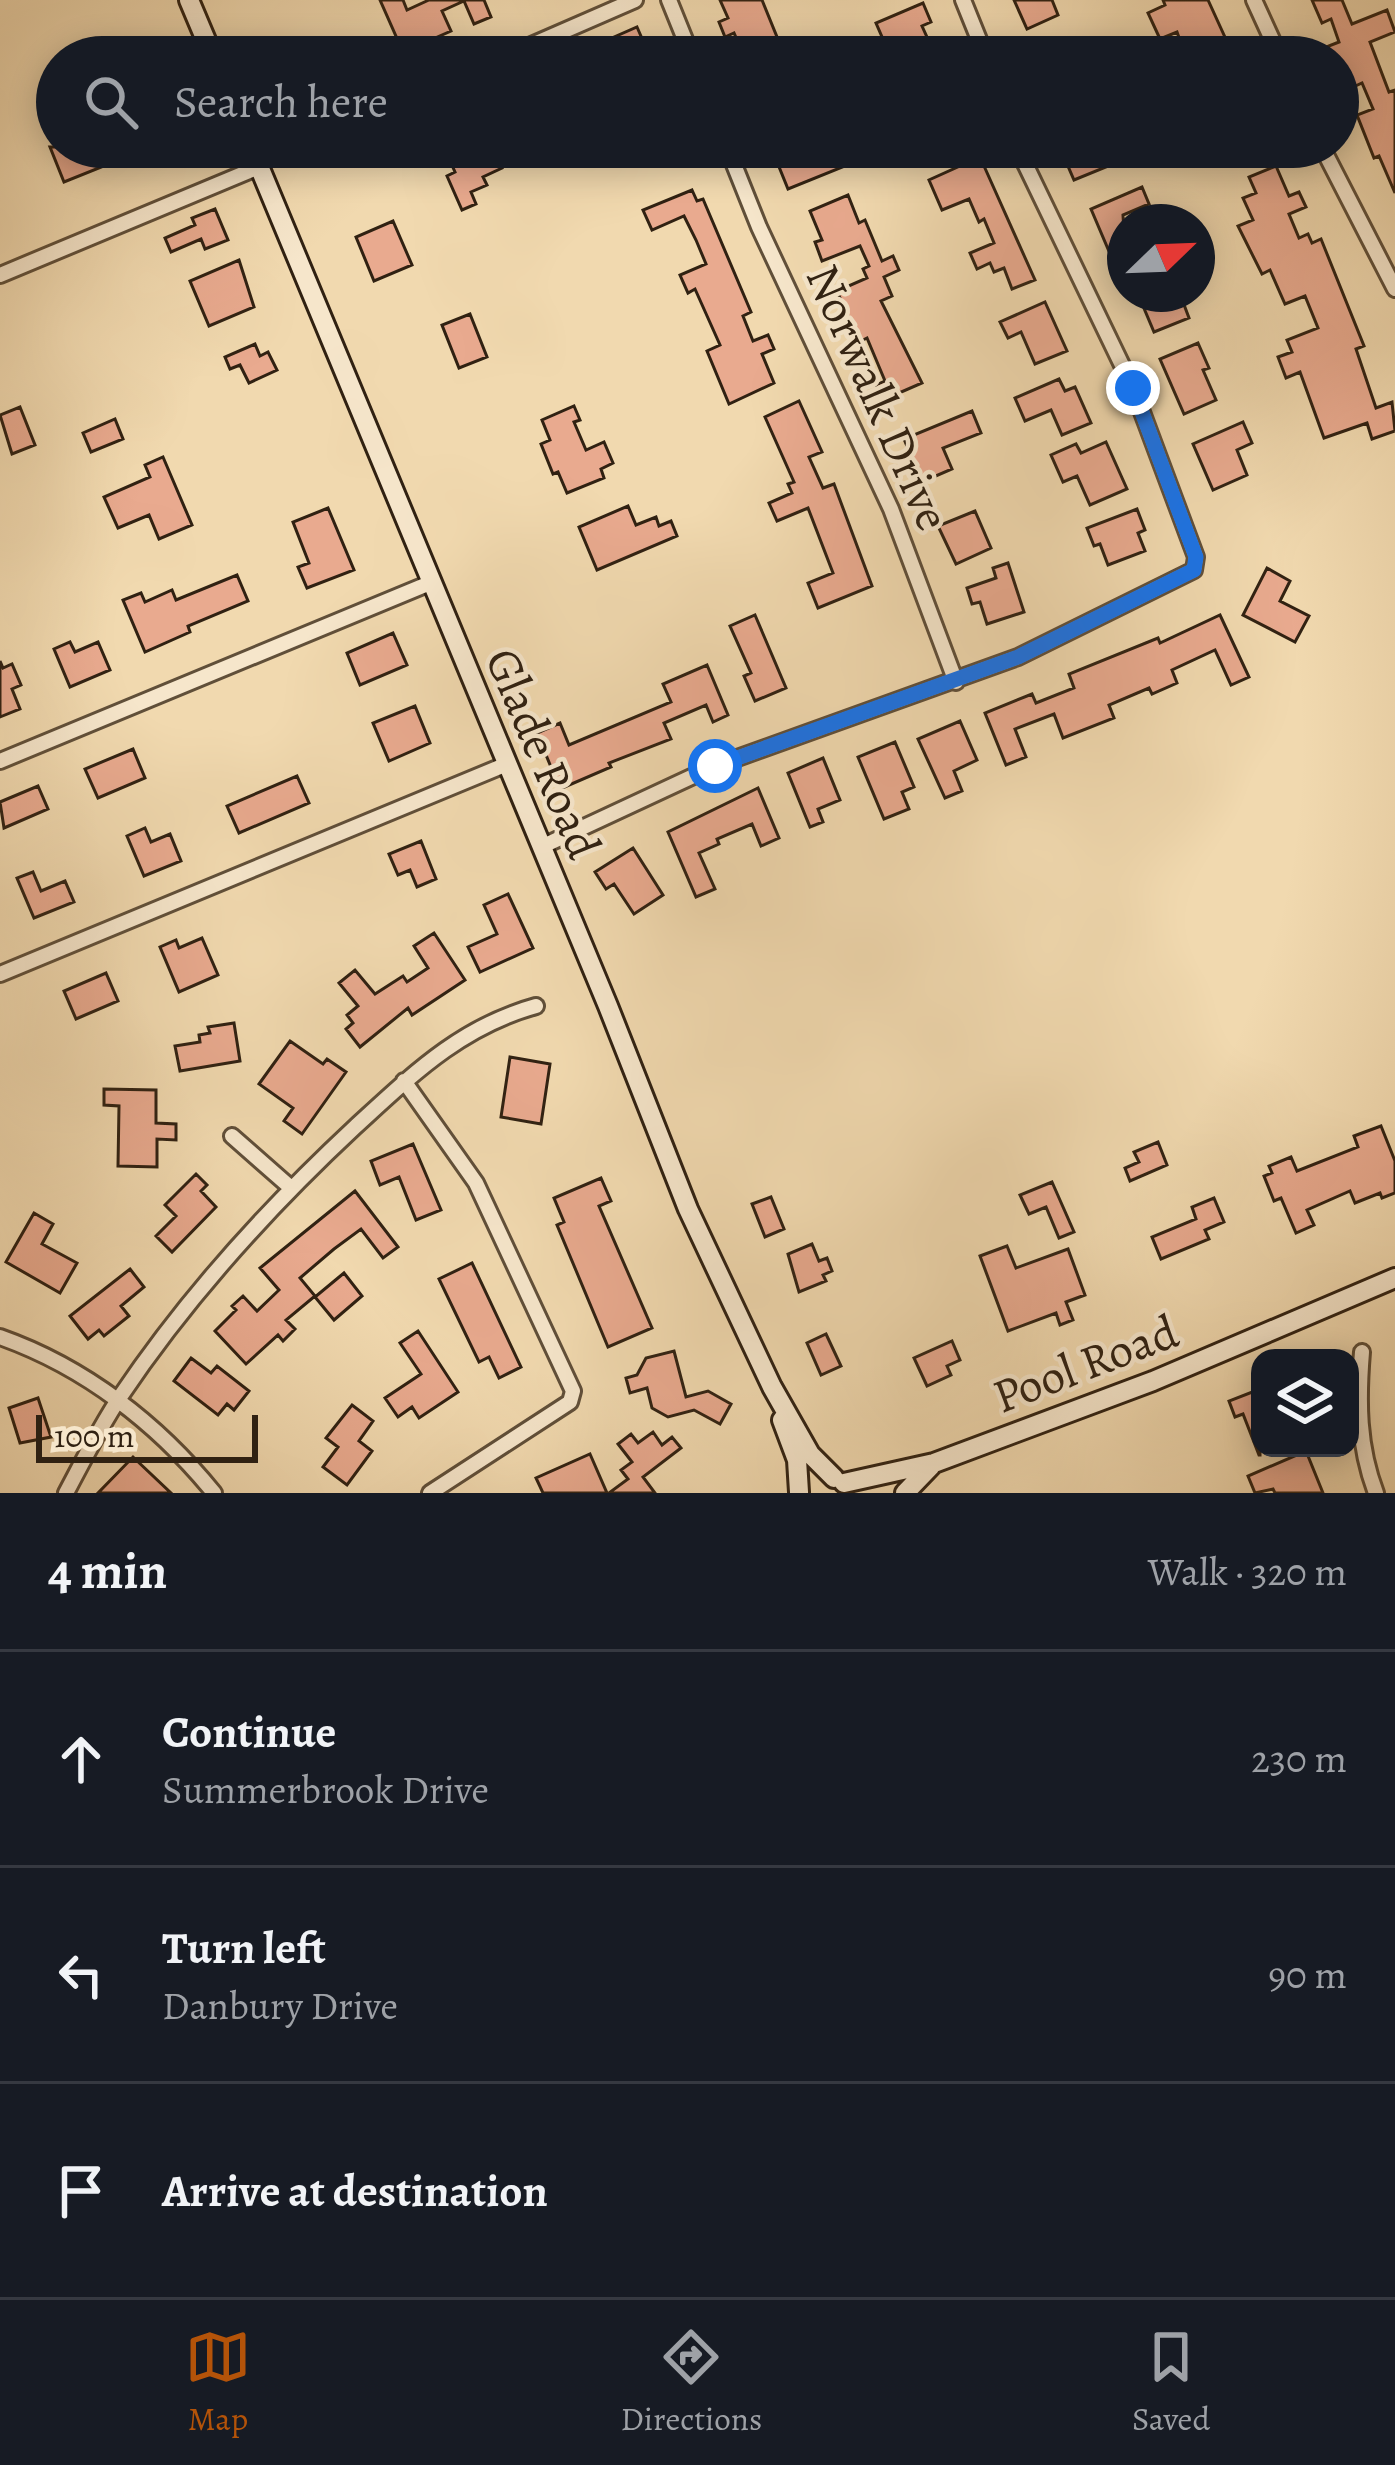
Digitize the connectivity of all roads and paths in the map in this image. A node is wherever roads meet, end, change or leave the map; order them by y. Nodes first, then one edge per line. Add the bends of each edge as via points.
1 (189, 0) edge
2 (635, 0) edge
3 (670, 0) edge
4 (963, 0) edge
5 (1254, 0) edge
6 (204, 36) edge
7 (552, 36) edge
8 (684, 36) edge
9 (978, 36) edge
10 (1270, 36) edge
11 (254, 168) edge
12 (260, 168) edge
13 (736, 168) edge
14 (1027, 168) edge
15 (1333, 168) edge
16 (0, 275) edge
17 (1395, 289) edge
18 (430, 583) junction
19 (956, 682) junction
20 (0, 761) edge
21 (506, 764) junction
22 (541, 847) junction
23 (0, 974) edge
24 (536, 1006) dead end
25 (404, 1082) junction
26 (232, 1136) dead end
27 (290, 1187) junction
28 (1395, 1278) edge
29 (0, 1337) edge
30 (1362, 1352) dead end
31 (772, 1387) junction
32 (117, 1401) junction
33 (934, 1463) junction
34 (843, 1485) edge
35 (66, 1493) edge
36 (214, 1493) edge
37 (430, 1493) edge
38 (799, 1493) edge
39 (878, 1493) edge
40 (905, 1493) edge
41 (1376, 1493) edge

1 - 6 main road
2 - 7 street
3 - 8 street
4 - 9 street
5 - 10 street
11 - 16 street
12 - 18 main road, Glade Road
13 - 19 street, Norwalk Drive via 891,509
14 - 19 street via 1133,388 1196,557 1194,570
15 - 17 street
18 - 20 street
18 - 21 main road, Glade Road
19 - 22 street via 790,736
21 - 22 main road, Glade Road
21 - 23 street
22 - 31 main road, Glade Road via 688,1209
24 - 25 street via 463,1035
25 - 27 street
25 - 37 street via 476,1183 573,1391 570,1402
26 - 27 street
27 - 32 street
28 - 33 main road, Pool Road
29 - 32 street via 40,1352
30 - 41 street via 1358,1403
31 - 34 main road, Glade Road via 810,1454
31 - 38 main road, Glade Road
32 - 35 street
32 - 36 street
33 - 34 main road, Pool Road
33 - 39 main road, Pool Road
33 - 40 main road
34 - 38 main road, Pool Road via 814,1479

